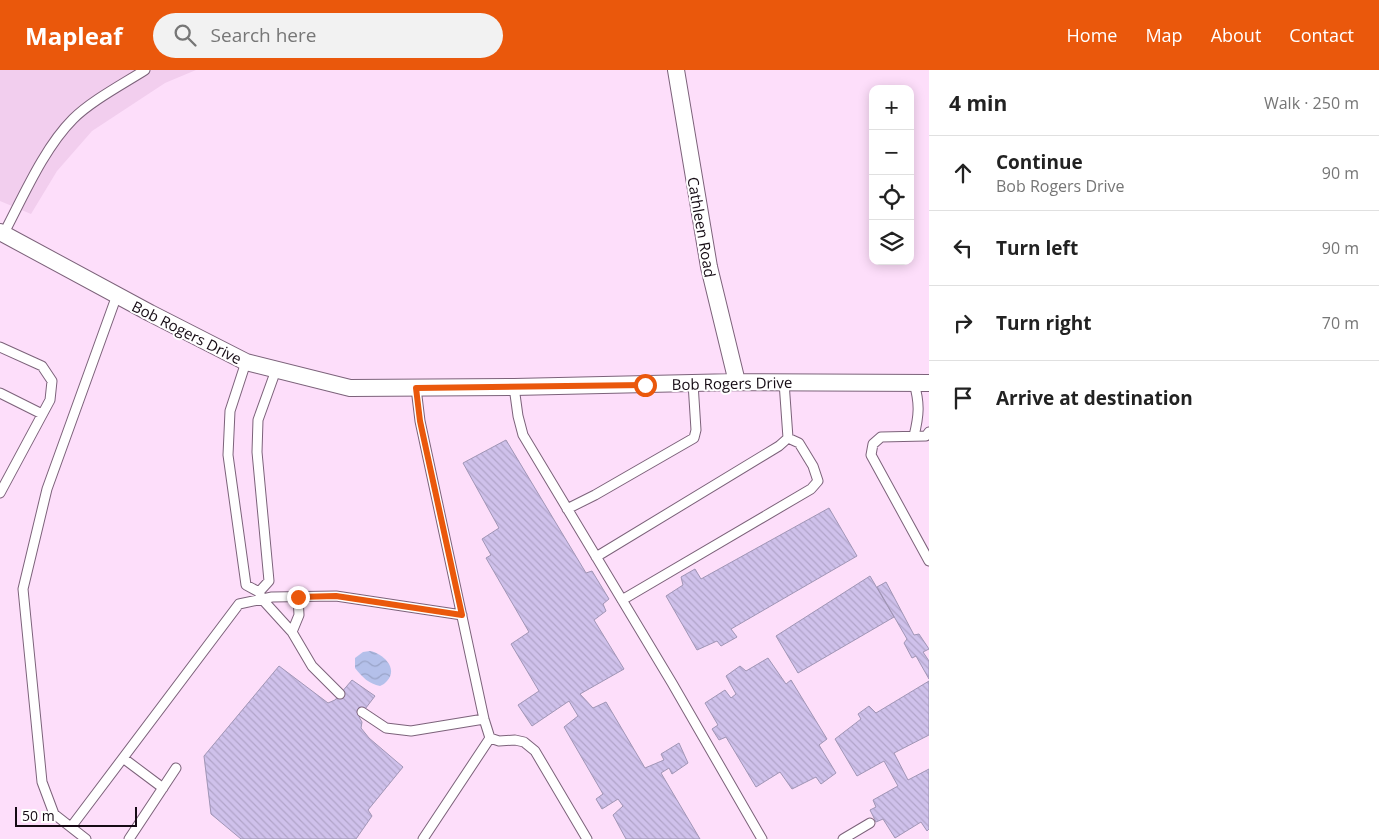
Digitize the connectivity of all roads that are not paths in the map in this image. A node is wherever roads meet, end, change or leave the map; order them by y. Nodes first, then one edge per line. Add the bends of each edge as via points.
1 (145, 70) edge
2 (676, 70) edge
3 (2, 233) edge
4 (117, 295) junction
5 (0, 348) edge
6 (246, 362) junction
7 (276, 370) junction
8 (737, 382) junction
9 (784, 382) junction
10 (693, 383) junction
11 (921, 383) edge
12 (514, 387) junction
13 (416, 388) junction
14 (0, 393) edge
15 (42, 414) junction
16 (914, 436) junction
17 (928, 437) edge
18 (788, 438) junction
19 (0, 493) edge
20 (567, 509) junction
21 (596, 557) junction
22 (929, 561) edge
23 (261, 595) junction
24 (298, 597) junction
25 (622, 600) junction
26 (462, 615) junction
27 (292, 632) junction
28 (340, 694) dead end
29 (362, 712) dead end
30 (484, 719) junction
31 (490, 738) junction
32 (123, 758) junction
33 (176, 768) dead end
34 (163, 788) junction
35 (870, 823) dead end
36 (70, 827) junction
37 (86, 839) edge
38 (130, 839) edge
39 (424, 839) edge
40 (587, 839) edge
41 (762, 839) edge
42 (843, 839) edge

1 - 3 lane via 74,118 61,132
2 - 8 street, Cathleen Road via 708,268
3 - 4 street, Bob Rogers Drive
4 - 6 street, Bob Rogers Drive
4 - 36 lane via 47,489 23,589 42,782 54,814
5 - 15 lane via 42,366 52,381 50,400
6 - 7 street, Bob Rogers Drive
6 - 23 lane via 230,412 228,455 246,585
7 - 13 street, Bob Rogers Drive via 350,388
7 - 23 lane via 258,420 257,458 269,581
8 - 9 street, Bob Rogers Drive
8 - 10 street, Bob Rogers Drive
9 - 11 street, Bob Rogers Drive
9 - 18 lane
10 - 12 street, Bob Rogers Drive
10 - 20 lane via 694,438
11 - 16 lane
12 - 13 street, Bob Rogers Drive
12 - 20 lane via 523,434
13 - 26 lane via 420,421
14 - 15 lane
15 - 19 lane
16 - 17 lane
16 - 22 lane via 881,437 873,444 871,455
18 - 21 lane
18 - 25 lane via 799,443 813,466 818,481 811,489
20 - 21 lane
21 - 25 lane
23 - 24 lane
23 - 27 lane
23 - 32 lane via 239,604
24 - 26 lane via 336,596
24 - 27 lane via 299,614
25 - 41 lane
26 - 30 lane
27 - 28 lane via 312,666
29 - 30 lane via 386,728 411,731
30 - 31 lane
31 - 39 lane
31 - 40 lane via 524,742 535,751
32 - 34 lane
32 - 36 lane
33 - 34 lane
34 - 38 lane
35 - 42 lane
36 - 37 lane

